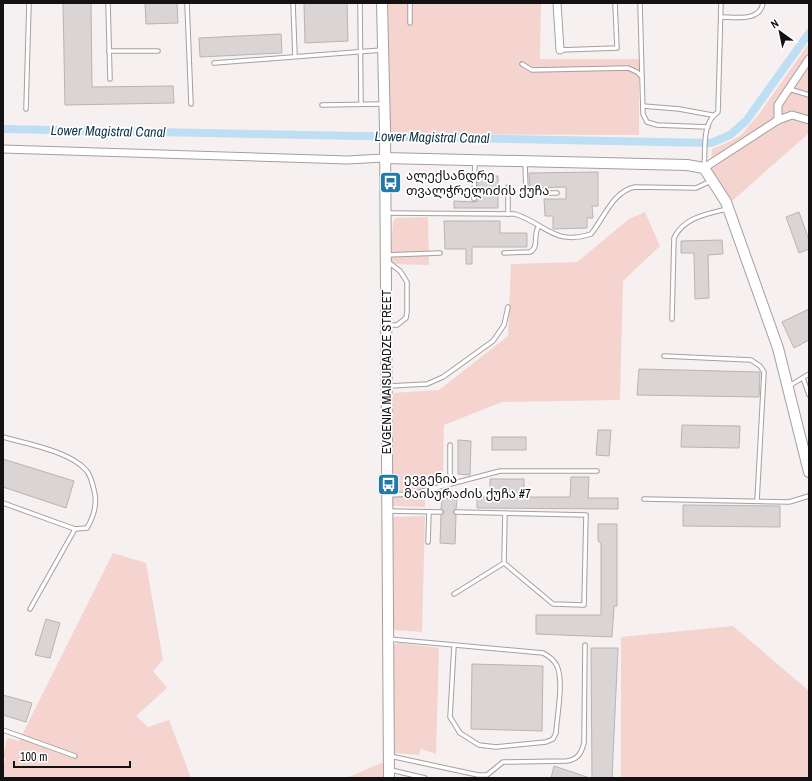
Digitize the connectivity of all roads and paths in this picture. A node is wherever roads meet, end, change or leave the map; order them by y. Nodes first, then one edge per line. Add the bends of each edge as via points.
1 (30, 3) edge
2 (108, 3) edge
3 (187, 3) edge
4 (293, 3) edge
5 (360, 3) edge
6 (382, 3) edge
7 (410, 3) edge
8 (557, 3) edge
9 (615, 3) edge
10 (640, 3) edge
11 (722, 3) edge
12 (763, 3) edge
13 (721, 17) junction
14 (410, 23) dead end
15 (361, 50) junction
16 (383, 50) junction
17 (560, 50) joint
18 (158, 51) dead end
19 (109, 52) junction
20 (295, 56) junction
21 (809, 59) edge
22 (214, 63) dead end
23 (522, 64) dead end
24 (642, 77) junction
25 (110, 79) dead end
26 (789, 89) junction
27 (809, 95) edge
28 (191, 104) dead end
29 (361, 104) junction
30 (384, 104) junction
31 (322, 105) dead end
32 (643, 106) junction
33 (26, 109) dead end
34 (712, 115) junction
35 (778, 120) junction
36 (809, 120) edge
37 (708, 127) junction
38 (3, 149) edge
39 (384, 153) junction
40 (475, 160) junction
41 (526, 161) junction
42 (704, 168) junction
43 (712, 181) junction
44 (508, 187) dead end
45 (557, 193) dead end
46 (474, 199) dead end
47 (728, 209) junction
48 (385, 213) junction
49 (508, 214) junction
50 (539, 226) junction
51 (440, 253) dead end
52 (504, 253) dead end
53 (385, 257) junction
54 (508, 307) dead end
55 (672, 319) dead end
56 (385, 325) junction
57 (664, 356) dead end
58 (809, 374) edge
59 (803, 378) junction
60 (386, 386) junction
61 (788, 386) junction
62 (809, 395) edge
63 (3, 437) edge
64 (450, 445) dead end
65 (808, 465) edge
66 (597, 471) dead end
67 (450, 484) junction
68 (387, 495) junction
69 (809, 496) edge
70 (644, 499) dead end
71 (758, 501) junction
72 (3, 503) edge
73 (387, 511) junction
74 (429, 512) junction
75 (441, 512) dead end
76 (456, 512) dead end
77 (505, 513) junction
78 (75, 529) junction
79 (428, 542) dead end
80 (504, 563) junction
81 (454, 594) dead end
82 (30, 609) dead end
83 (387, 639) junction
84 (585, 645) dead end
85 (454, 646) junction
86 (4, 730) edge
87 (3, 735) edge
88 (75, 756) dead end
89 (389, 756) junction
90 (389, 774) edge
91 (425, 778) edge

1 - 33 lane
2 - 19 lane
3 - 28 lane
4 - 20 lane
5 - 15 lane
6 - 16 street, EVGENIA MAISURADZE STREET
7 - 14 lane
8 - 17 street
9 - 17 lane via 617,48
10 - 24 lane
11 - 13 lane
12 - 13 lane via 759,12 750,17
13 - 34 lane via 718,112
15 - 16 lane
15 - 20 lane
15 - 29 lane
16 - 30 street, EVGENIA MAISURADZE STREET
18 - 19 lane
19 - 25 lane
20 - 22 lane
21 - 26 street
23 - 24 lane via 532,70 628,68
24 - 32 lane
26 - 27 lane
26 - 35 street via 778,105
29 - 30 lane
29 - 31 lane
30 - 39 street, EVGENIA MAISURADZE STREET
32 - 34 lane
32 - 37 lane via 647,122 657,125
34 - 37 lane
35 - 36 street via 792,115
35 - 42 street
37 - 42 lane
38 - 39 street via 347,160
39 - 40 street
39 - 48 street, EVGENIA MAISURADZE STREET
40 - 41 street
40 - 46 lane
41 - 42 street via 687,165
41 - 45 lane via 526,191
42 - 43 street
43 - 47 street
43 - 50 lane via 696,188 628,188 616,198 591,234 586,236 561,237
44 - 49 lane
47 - 55 lane via 702,215 677,230 674,238
47 - 61 street via 778,348
48 - 49 lane
48 - 53 street, EVGENIA MAISURADZE STREET
49 - 50 lane via 527,218
50 - 52 lane via 534,251
51 - 53 lane
53 - 56 street, EVGENIA MAISURADZE STREET
53 - 56 lane via 404,276 407,312 406,318 397,325
54 - 60 lane via 504,325 494,341 443,377 427,384
56 - 60 street, EVGENIA MAISURADZE STREET
57 - 71 lane via 751,360 764,372
58 - 59 lane
59 - 61 lane
59 - 62 lane
60 - 68 street, EVGENIA MAISURADZE STREET
61 - 65 street
63 - 78 lane via 68,457 86,470 92,480 96,506 87,528
64 - 67 lane
66 - 67 lane via 500,472
67 - 68 lane via 412,494
68 - 73 street, EVGENIA MAISURADZE STREET
69 - 71 lane via 789,502
70 - 71 lane
72 - 78 lane
73 - 74 lane
73 - 83 street, EVGENIA MAISURADZE STREET
74 - 75 lane
74 - 79 lane
76 - 77 lane
77 - 80 lane
77 - 80 lane via 586,515 584,605 553,604
78 - 82 lane
80 - 81 lane
83 - 85 lane
83 - 89 street, EVGENIA MAISURADZE STREET
84 - 89 lane via 584,743 575,759 503,762 487,775 478,775
85 - 85 lane via 543,653 550,657 557,666 560,676 556,733 553,739 496,747 479,745 460,733 450,717
86 - 87 lane
86 - 88 lane
89 - 90 street, EVGENIA MAISURADZE STREET
90 - 91 lane

